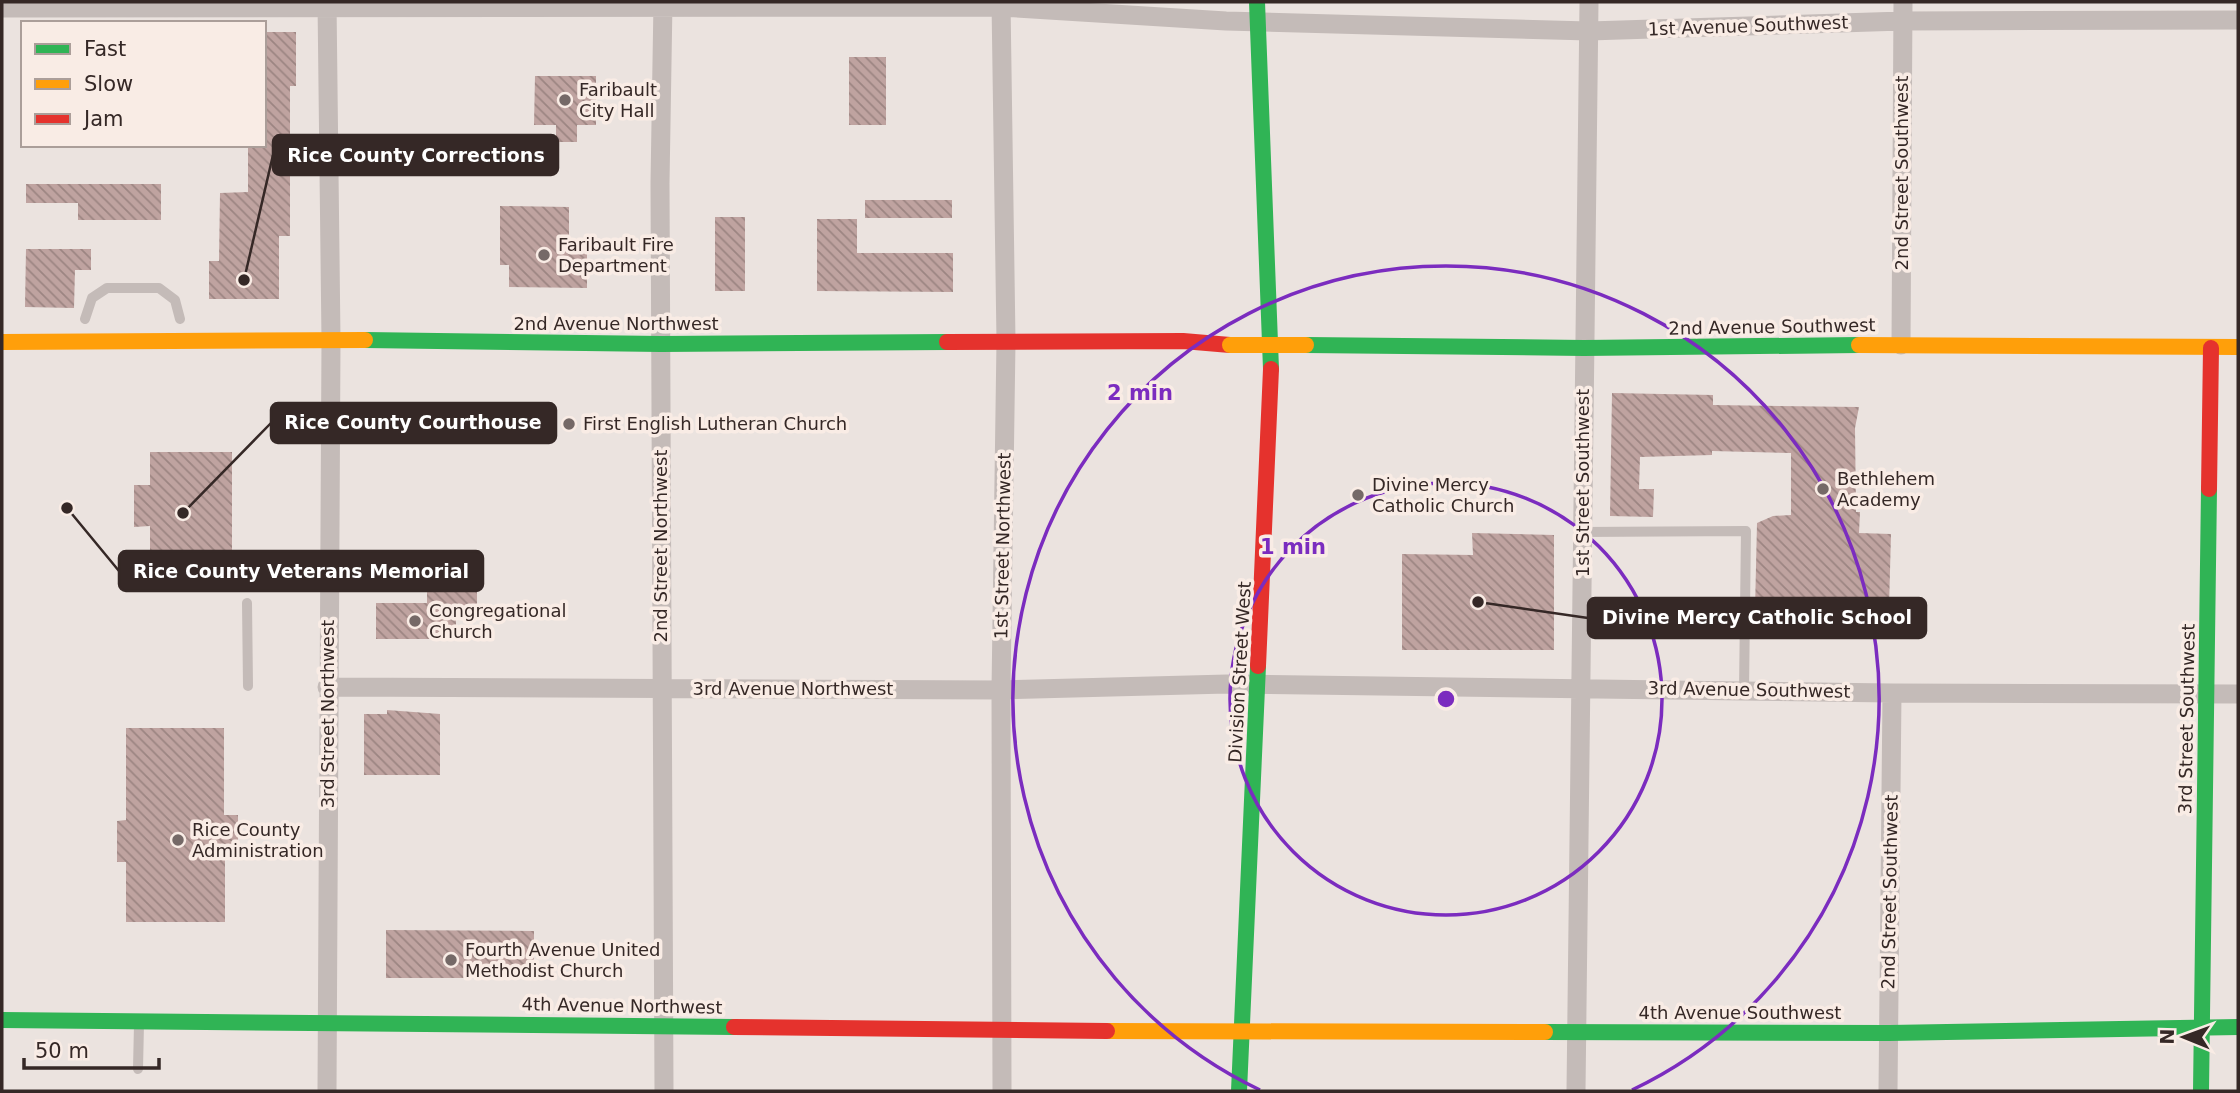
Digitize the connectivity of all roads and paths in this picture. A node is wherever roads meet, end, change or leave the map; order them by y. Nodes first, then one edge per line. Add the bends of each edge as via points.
1 (1589, 2) edge
2 (190, 4) edge
3 (327, 4) edge
4 (465, 4) edge
5 (663, 5) edge
6 (1001, 5) edge
7 (2, 8) edge
8 (1258, 11) edge
9 (1903, 12) edge
10 (2238, 20) edge
11 (1589, 31) junction
12 (180, 318) dead end
13 (85, 319) dead end
14 (331, 340) junction
15 (1006, 341) junction
16 (2, 342) edge
17 (661, 344) junction
18 (1306, 345) joint
19 (1901, 345) junction
20 (2238, 347) edge
21 (1584, 348) junction
22 (2211, 348) junction
23 (2238, 358) edge
24 (2211, 389) junction
25 (1582, 533) junction
26 (247, 603) dead end
27 (1259, 684) junction
28 (248, 686) dead end
29 (327, 687) junction
30 (1581, 687) junction
31 (661, 689) junction
32 (1001, 690) junction
33 (1744, 690) junction
34 (1892, 693) junction
35 (2238, 694) edge
36 (2206, 695) junction
37 (2, 1020) edge
38 (139, 1020) junction
39 (328, 1022) junction
40 (664, 1026) junction
41 (2202, 1027) junction
42 (2238, 1027) edge
43 (1002, 1029) junction
44 (1242, 1032) junction
45 (1577, 1032) junction
46 (1889, 1033) junction
47 (138, 1069) dead end
48 (327, 1091) edge
49 (664, 1091) edge
50 (1002, 1091) edge
51 (1239, 1091) edge
52 (1576, 1091) edge
53 (1888, 1091) edge
54 (2201, 1091) edge

1 - 11 street, 1st Street Southwest
2 - 3 street, 1st Avenue Southwest
2 - 7 street, 1st Avenue Southwest
3 - 4 street, 1st Avenue Southwest
3 - 14 street, 3rd Street Northwest
4 - 5 street, 1st Avenue Southwest
5 - 6 street, 1st Avenue Southwest
5 - 17 street, 2nd Street Northwest
6 - 8 street, 1st Avenue Southwest
6 - 15 street, 1st Street Northwest
8 - 11 street, 1st Avenue Southwest
8 - 27 street, Division Street West via 1271,378
9 - 10 street, 1st Avenue Southwest
9 - 11 street, 1st Avenue Southwest
9 - 19 street, 2nd Street Southwest
11 - 21 street, 1st Street Southwest
12 - 13 lane via 175,300 159,288 107,288 92,298
14 - 16 street, 2nd Avenue Northwest
14 - 17 street, 2nd Avenue Northwest
14 - 29 street, 3rd Street Northwest
15 - 17 street, 2nd Avenue Northwest
15 - 18 street, 2nd Avenue Northwest, bridge
15 - 32 street, 1st Street Northwest
17 - 31 street, 2nd Street Northwest
18 - 21 street, 2nd Avenue Southwest
19 - 21 street, 2nd Avenue Southwest
19 - 22 street, 2nd Avenue Southwest
20 - 22 street, 2nd Avenue Southwest
21 - 25 street, 1st Street Southwest
22 - 24 street, 3rd Street Southwest
23 - 24 street
24 - 36 street, 3rd Street Southwest
25 - 30 street, 1st Street Southwest
25 - 33 lane via 1746,531
26 - 28 lane
27 - 30 street, 3rd Avenue Southwest
27 - 32 street, 3rd Avenue Northwest
27 - 44 street, Division Street West
29 - 31 street, 3rd Avenue Northwest
29 - 39 street, 3rd Street Northwest
30 - 33 street, 3rd Avenue Southwest
30 - 45 street, 1st Street Southwest
31 - 32 street, 3rd Avenue Northwest
31 - 40 street, 2nd Street Northwest
32 - 43 street, 1st Street Northwest
33 - 34 street, 3rd Avenue Southwest
34 - 36 street, 3rd Avenue Southwest
34 - 46 street, 2nd Street Southwest
35 - 36 street, 3rd Avenue Southwest
36 - 41 street, 3rd Street Southwest
37 - 38 street, 4th Avenue Northwest
38 - 39 street, 4th Avenue Northwest
38 - 47 lane
39 - 40 street, 4th Avenue Northwest
39 - 48 street, 3rd Street Northwest
40 - 43 street, 4th Avenue Northwest
40 - 49 street, 2nd Street Northwest
41 - 42 street, 4th Avenue Southwest
41 - 46 street, 4th Avenue Southwest
41 - 54 street, 3rd Street Southwest
43 - 44 street, 4th Avenue Northwest
43 - 50 street, 1st Street Northwest
44 - 45 street, 4th Avenue Southwest
44 - 51 street, Division Street West
45 - 46 street, 4th Avenue Southwest
45 - 52 street, 1st Street Southwest
46 - 53 street, 2nd Street Southwest

